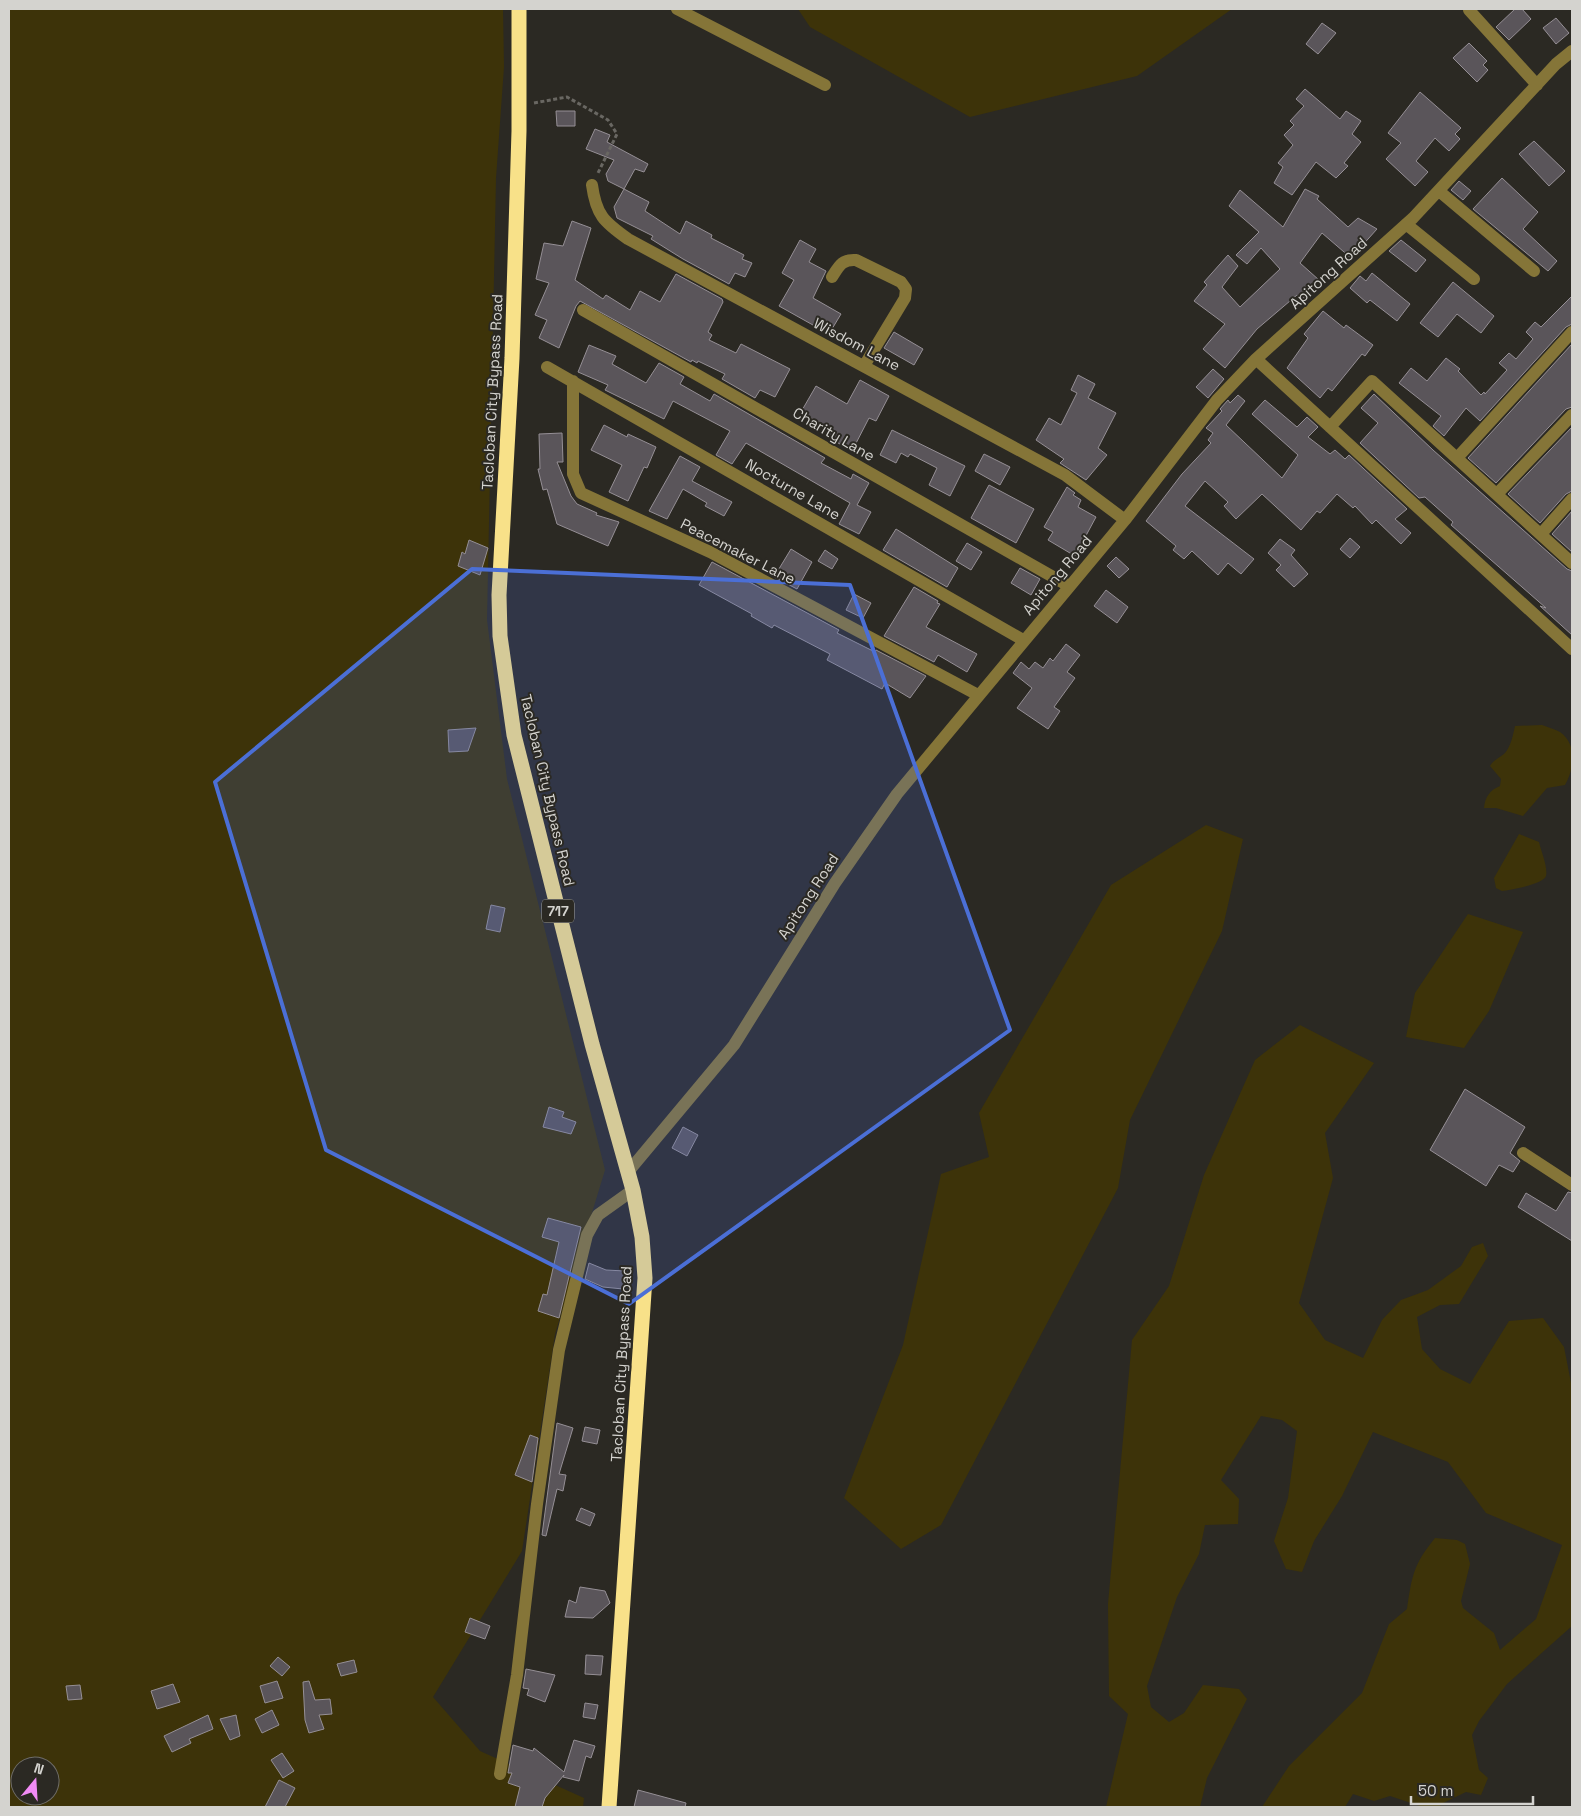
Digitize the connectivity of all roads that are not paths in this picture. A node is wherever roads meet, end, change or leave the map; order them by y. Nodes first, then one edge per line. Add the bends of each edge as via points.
1 (520, 9) edge
2 (676, 9) edge
3 (1469, 10) dead end
4 (1572, 51) edge
5 (825, 85) dead end
6 (1537, 85) junction
7 (592, 185) road end
8 (1438, 191) junction
9 (1406, 224) junction
10 (1534, 271) dead end
11 (832, 277) dead end
12 (1474, 280) dead end
13 (583, 310) dead end
14 (1572, 332) edge
15 (1256, 359) junction
16 (864, 366) junction
17 (547, 367) dead end
18 (573, 381) junction
19 (1572, 415) edge
20 (1330, 427) junction
21 (1457, 458) junction
22 (1497, 494) junction
23 (1572, 499) edge
24 (1125, 520) junction
25 (1541, 534) junction
26 (1572, 563) edge
27 (1069, 586) junction
28 (1023, 640) junction
29 (1572, 649) edge
30 (978, 695) junction
31 (1523, 1153) dead end
32 (628, 1172) junction
33 (1572, 1185) edge
34 (634, 1190) junction
35 (500, 1774) dead end
36 (609, 1807) edge

1 - 32 highway, Tacloban City Bypass Road / 717 via 512,358 498,595 500,636 514,735 592,1044
2 - 5 street
3 - 6 street
4 - 6 street, Apitong Road
6 - 8 street, Apitong Road
7 - 16 street, Wisdom Lane via 595,206 607,224 628,239
8 - 9 street, Apitong Road
8 - 10 street
9 - 12 street
9 - 15 street, Apitong Road
11 - 16 street via 841,263 848,259 856,260 900,282 906,289 905,298
13 - 27 street, Charity Lane
14 - 21 street
15 - 20 street
15 - 24 street, Apitong Road via 1217,400
16 - 24 street, Wisdom Lane via 1065,475
17 - 18 street, Nocturne Lane
18 - 28 street, Nocturne Lane
18 - 30 street, Peacemaker Lane via 573,474 582,493 710,552
19 - 22 street
20 - 21 street via 1372,381
20 - 29 street
21 - 22 street
22 - 25 street
23 - 25 street
24 - 27 street, Apitong Road
25 - 26 street
27 - 28 street, Apitong Road
28 - 30 street, Apitong Road
30 - 32 street, Apitong Road via 892,802 835,883 734,1045
31 - 33 street
32 - 34 highway, Tacloban City Bypass Road / 717
34 - 35 street via 598,1215 587,1235 559,1350 517,1676
34 - 36 highway, Tacloban City Bypass Road / 717 via 645,1278

